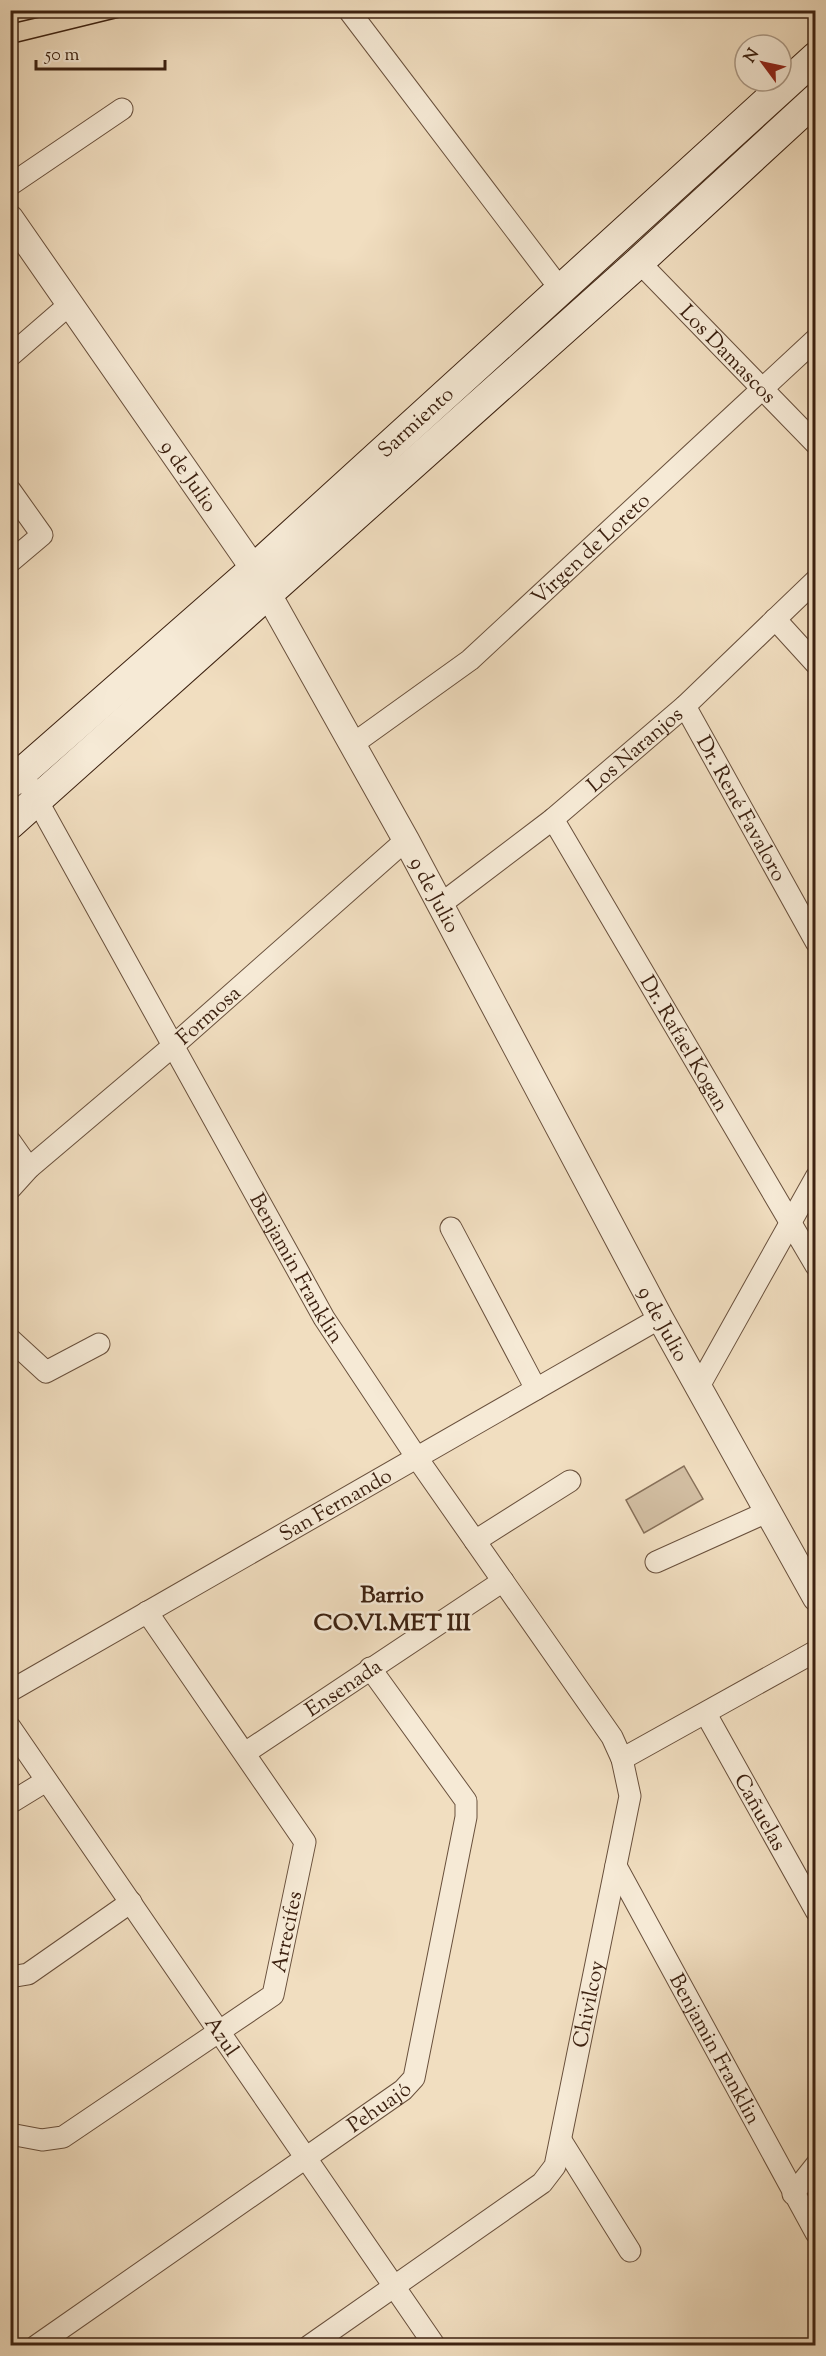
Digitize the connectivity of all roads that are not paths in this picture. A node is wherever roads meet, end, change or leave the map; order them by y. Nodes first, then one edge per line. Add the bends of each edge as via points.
1 (350, 12) dead end
2 (816, 57) edge
3 (816, 99) edge
4 (122, 110) dead end
5 (10, 185) edge
6 (10, 218) edge
7 (639, 262) junction
8 (561, 290) junction
9 (70, 304) junction
10 (816, 339) edge
11 (10, 356) edge
12 (762, 389) junction
13 (816, 444) edge
14 (10, 490) edge
15 (10, 562) edge
16 (254, 569) junction
17 (816, 580) edge
18 (269, 596) junction
19 (775, 619) junction
20 (816, 664) edge
21 (685, 706) junction
22 (353, 744) junction
23 (16, 778) edge
24 (37, 801) junction
25 (553, 819) junction
26 (10, 824) edge
27 (406, 840) junction
28 (441, 904) junction
29 (816, 942) edge
30 (173, 1046) junction
31 (10, 1141) edge
32 (29, 1168) junction
33 (816, 1177) edge
34 (10, 1189) edge
35 (790, 1221) junction
36 (451, 1228) dead end
37 (816, 1266) edge
38 (660, 1318) junction
39 (10, 1339) edge
40 (99, 1344) dead end
41 (698, 1388) junction
42 (536, 1389) junction
43 (417, 1458) junction
44 (570, 1481) dead end
45 (767, 1512) junction
46 (475, 1541) junction
47 (656, 1562) dead end
48 (503, 1581) junction
49 (816, 1598) edge
50 (147, 1612) junction
51 (816, 1651) edge
52 (370, 1668) junction
53 (10, 1691) edge
54 (706, 1714) junction
55 (10, 1727) edge
56 (245, 1754) junction
57 (622, 1759) junction
58 (46, 1781) junction
59 (10, 1803) edge
60 (616, 1866) junction
61 (130, 1902) junction
62 (816, 1911) edge
63 (10, 1977) edge
64 (219, 2031) junction
65 (10, 2134) edge
66 (562, 2142) junction
67 (306, 2158) junction
68 (816, 2165) edge
69 (793, 2194) junction
70 (816, 2234) edge
71 (630, 2251) dead end
72 (395, 2287) junction
73 (36, 2346) edge
74 (309, 2346) edge
75 (435, 2346) edge

1 - 8 street
2 - 8 main road, Sarmiento
3 - 7 main road, Sarmiento
4 - 5 street
6 - 9 street, 9 de Julio
7 - 12 street, Los Damascos
7 - 18 main road, Sarmiento
8 - 16 main road, Sarmiento
9 - 11 street
9 - 16 street, 9 de Julio
10 - 12 street, Virgen de Loreto
12 - 13 street, Los Damascos
12 - 22 street, Virgen de Loreto via 470,660
14 - 15 street via 42,535
16 - 18 street, 9 de Julio
16 - 23 main road, Sarmiento
17 - 19 street, Los Naranjos
18 - 22 street, 9 de Julio
18 - 24 main road, Sarmiento
19 - 20 street
19 - 21 street, Los Naranjos
21 - 25 street, Los Naranjos
21 - 29 street, Dr. René Favaloro
22 - 27 street, 9 de Julio
23 - 24 street, Benjamin Franklin
24 - 26 main road, Sarmiento
24 - 30 street, Benjamin Franklin
25 - 28 street, Los Naranjos
25 - 35 street, Dr. Rafael Kogan
27 - 28 street, 9 de Julio
27 - 30 street, Formosa
28 - 38 street, 9 de Julio
30 - 32 street, Formosa
30 - 43 street, Benjamin Franklin via 324,1318
31 - 32 street
32 - 34 street, Formosa
33 - 35 street
35 - 37 street, Dr. Rafael Kogan
35 - 41 street
36 - 42 street
38 - 41 street, 9 de Julio
38 - 42 street, San Fernando
39 - 40 street via 46,1372
41 - 45 street, 9 de Julio
42 - 43 street, San Fernando
43 - 46 street, Benjamin Franklin
43 - 50 street, San Fernando
44 - 46 street
45 - 47 street
45 - 49 street, 9 de Julio
46 - 48 street, Benjamin Franklin
48 - 52 street, Ensenada
48 - 57 street, Benjamin Franklin via 612,1737
50 - 53 street, San Fernando
50 - 56 street, Arrecifes
51 - 54 street
52 - 56 street, Ensenada
52 - 67 street, Pehuajó via 466,1801 466,1817 414,2078 403,2090
54 - 57 street
54 - 62 street, Cañuelas
55 - 58 street, Azul
56 - 64 street, Arrecifes via 305,1842 273,1995
57 - 60 street, Chivilcoy via 630,1796
58 - 59 street
58 - 61 street, Azul
60 - 66 street, Chivilcoy
60 - 69 street, Benjamin Franklin
61 - 63 street via 28,1974
61 - 64 street, Azul
64 - 65 street, Arrecifes via 63,2137 42,2140
64 - 67 street, Azul
66 - 71 street
66 - 72 street, Chivilcoy via 555,2166 542,2183
67 - 72 street, Azul
67 - 73 street, Pehuajó
68 - 69 street
69 - 70 street, Benjamin Franklin
72 - 74 street, Chivilcoy
72 - 75 street, Azul

